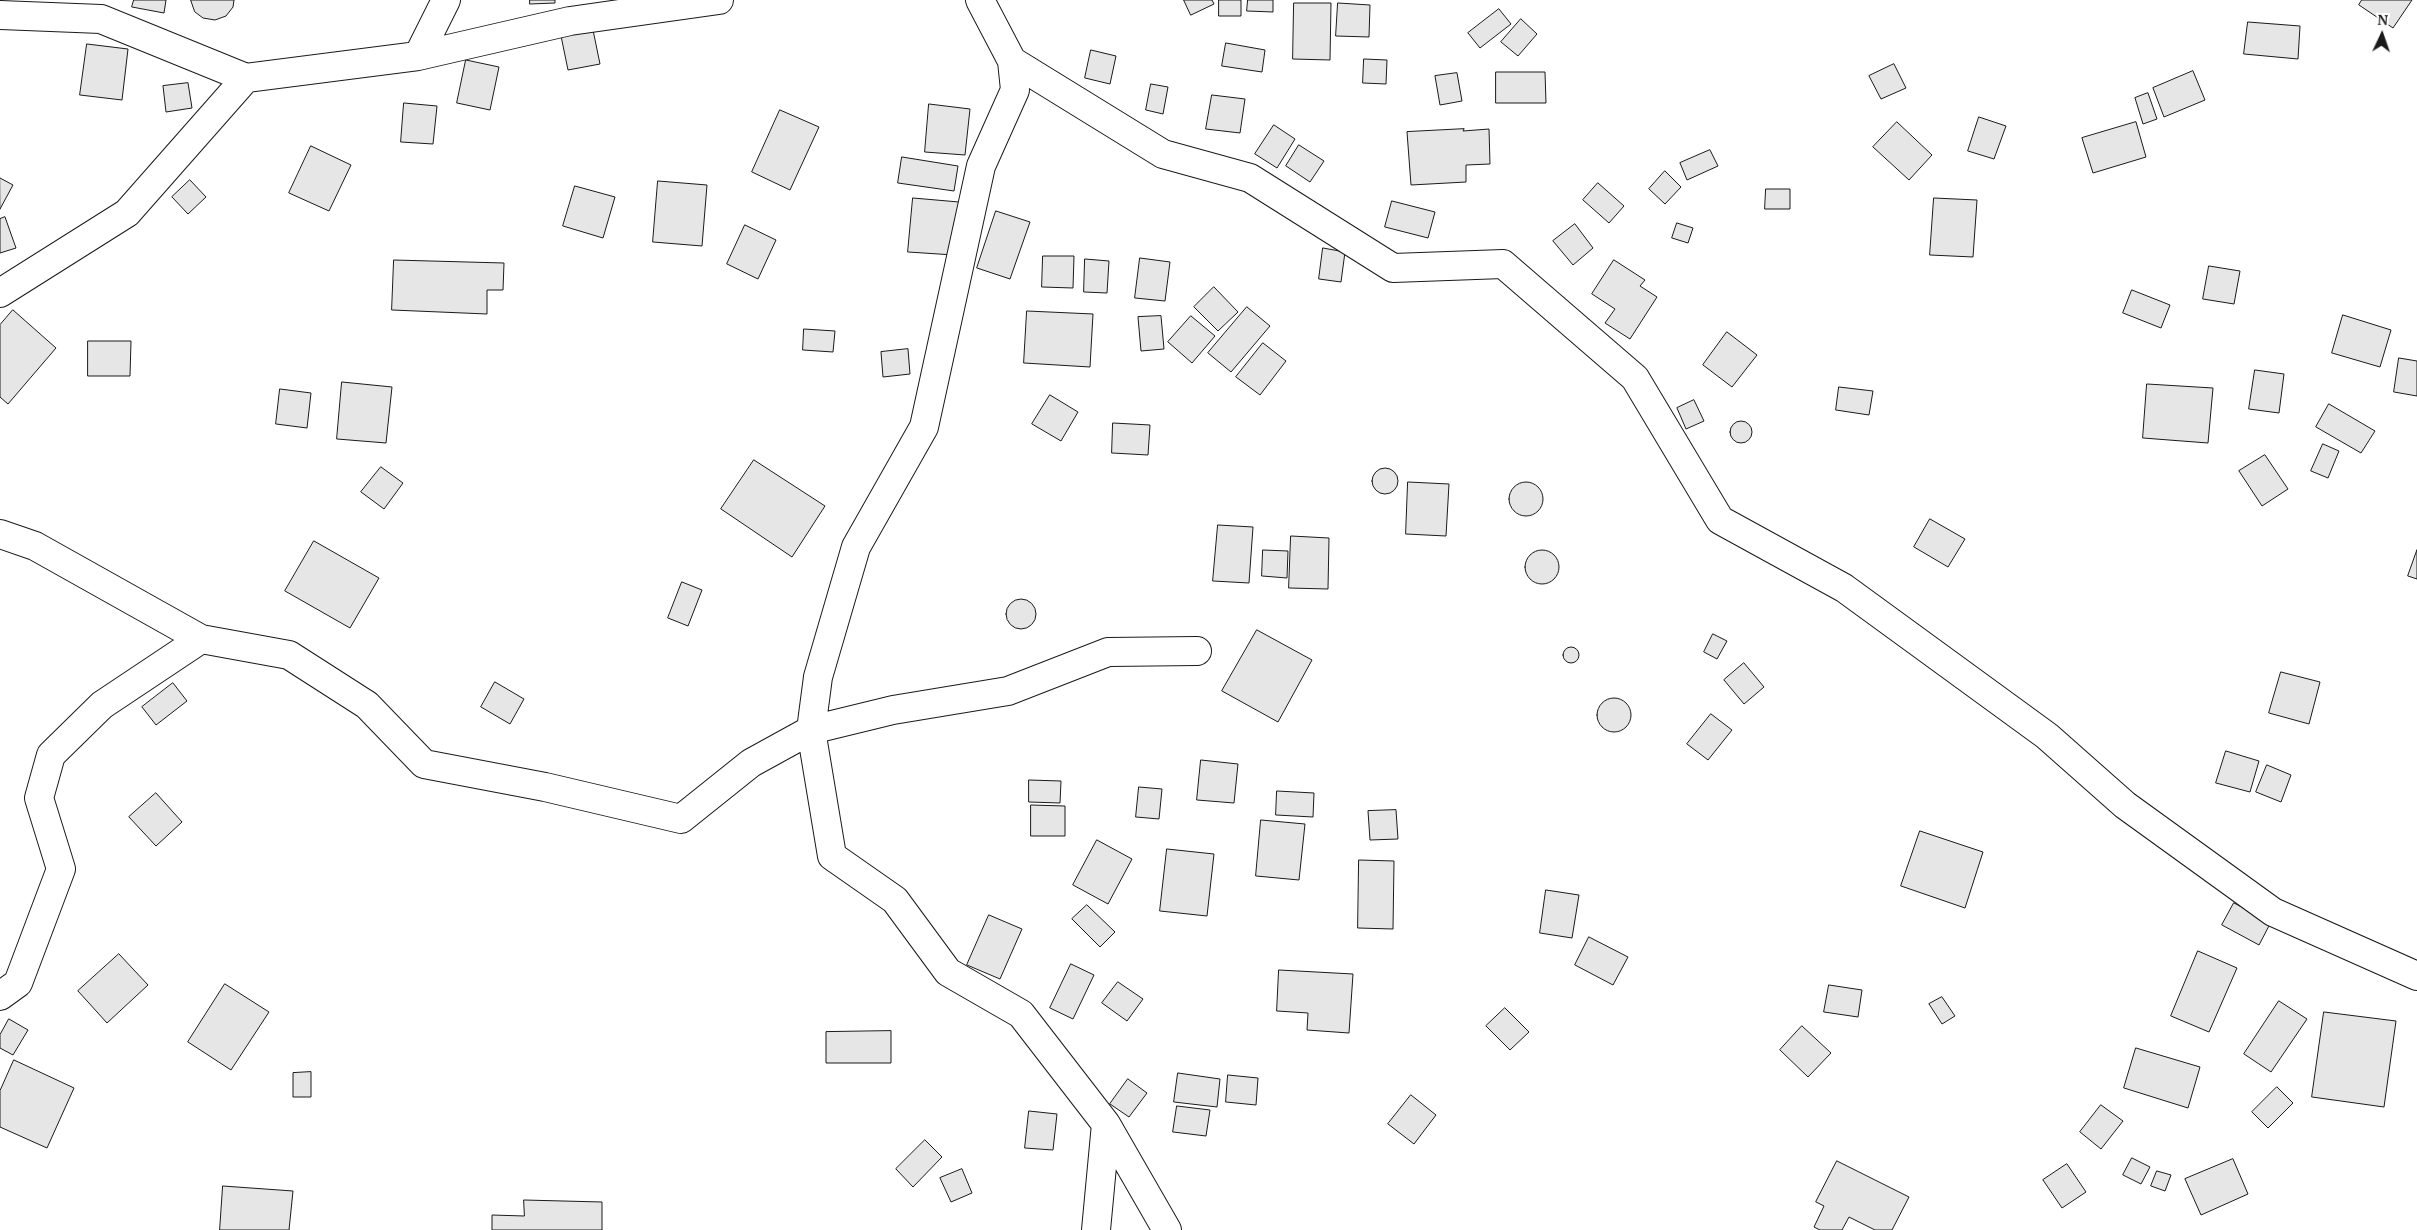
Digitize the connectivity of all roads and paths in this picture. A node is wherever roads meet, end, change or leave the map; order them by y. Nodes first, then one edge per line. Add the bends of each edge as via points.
1 (446, 0) edge
2 (719, 0) edge
3 (980, 0) edge
4 (0, 15) edge
5 (418, 56) junction
6 (1012, 61) junction
7 (246, 78) junction
8 (0, 293) edge
9 (0, 534) edge
10 (201, 639) junction
11 (1197, 651) dead end
12 (810, 730) junction
13 (2417, 976) edge
14 (0, 996) edge
15 (1106, 1124) junction
16 (1096, 1230) edge
17 (1167, 1230) edge

1 - 5 street
2 - 5 street via 570,21
3 - 6 street
4 - 7 street via 101,19
5 - 7 street
6 - 12 street via 1015,90 981,166 924,427 856,547 818,677
6 - 13 street via 1163,154 1250,178 1393,268 1503,264 1635,378 1720,520 1844,588 2047,736 2125,805 2273,912
7 - 8 street via 127,213
9 - 10 street via 35,546
10 - 12 street via 289,655 367,705 424,764 545,787 681,819 751,763
10 - 14 street via 102,705 51,755 39,798 61,869 18,983
11 - 12 street via 1108,652 1008,691 893,710
12 - 15 street via 832,856 895,900 948,972 1021,1014
15 - 16 street
15 - 17 street

